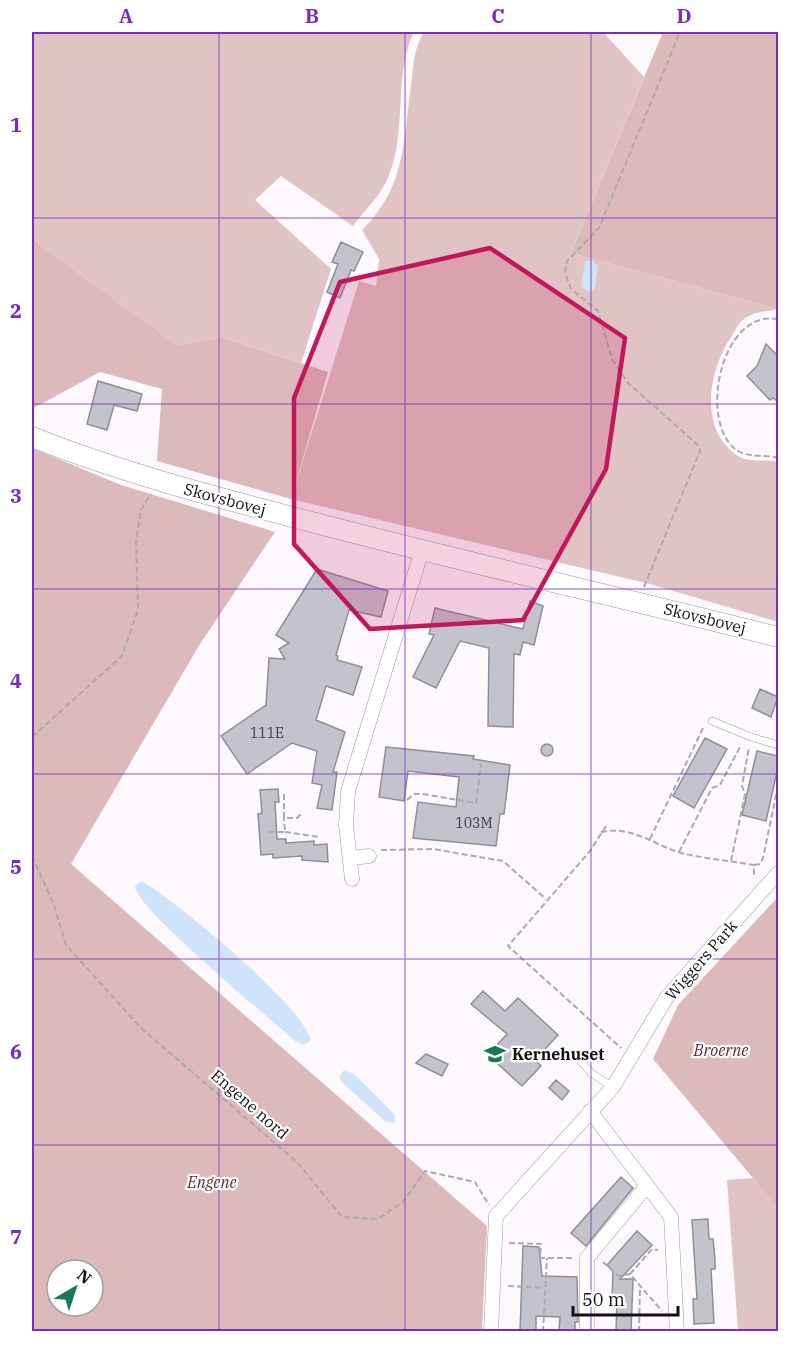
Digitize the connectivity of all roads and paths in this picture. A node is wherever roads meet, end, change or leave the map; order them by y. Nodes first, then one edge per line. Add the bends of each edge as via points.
1 (680, 32) edge
2 (778, 319) edge
3 (32, 436) edge
4 (778, 458) edge
5 (159, 482) junction
6 (422, 550) junction
7 (639, 601) junction
8 (778, 637) edge
9 (712, 721) joint
10 (32, 737) edge
11 (749, 737) junction
12 (778, 745) edge
13 (481, 764) dead end
14 (778, 786) edge
15 (284, 794) dead end
16 (407, 800) dead end
17 (302, 813) dead end
18 (284, 818) junction
19 (606, 826) dead end
20 (602, 831) junction
21 (269, 832) dead end
22 (285, 832) junction
23 (320, 837) dead end
24 (650, 838) junction
25 (679, 852) junction
26 (32, 856) edge
27 (369, 856) joint
28 (351, 858) junction
29 (731, 861) junction
30 (754, 865) junction
31 (778, 873) edge
32 (352, 879) dead end
33 (758, 881) dead end
34 (546, 899) junction
35 (632, 1058) junction
36 (579, 1059) dead end
37 (613, 1087) junction
38 (590, 1111) junction
39 (646, 1186) junction
40 (496, 1216) junction
41 (495, 1243) junction
42 (672, 1250) junction
43 (590, 1254) junction
44 (546, 1258) junction
45 (630, 1274) junction
46 (493, 1286) junction
47 (640, 1286) junction
48 (545, 1288) junction
49 (677, 1326) edge
50 (491, 1332) edge
51 (543, 1332) edge
52 (587, 1332) edge
53 (639, 1332) edge

1 - 7 path via 599,228 567,261 565,273 572,289 598,311 612,359 628,383 699,446 700,452
2 - 4 path via 765,317 735,338 717,390 719,424 728,441 750,455
3 - 5 street, Skovsbovej
5 - 6 street, Skovsbovej
5 - 10 path via 141,510 136,541 138,609 122,656
6 - 7 street, Skovsbovej
6 - 28 street via 348,791 346,825
7 - 8 street, Skovsbovej
9 - 11 lane
9 - 24 path via 707,721 683,766
11 - 12 lane
11 - 25 path via 720,785 712,788
11 - 29 path via 742,786 745,794
13 - 16 path via 476,803 423,794 414,794
14 - 30 path via 764,858
15 - 18 path
17 - 18 path via 297,818
18 - 22 path
19 - 20 path
20 - 24 path via 617,830
20 - 34 path via 593,847
21 - 22 path
22 - 23 path
24 - 25 path
25 - 29 path
26 - 40 path, Engene nord via 54,905 66,945 141,1028 297,1162 342,1217 378,1219 403,1202 424,1171 475,1182
27 - 28 street
27 - 34 path via 374,850 432,849 503,861
28 - 32 street
29 - 30 path
30 - 33 path via 753,875
31 - 35 street, Wiggers Park via 667,997
34 - 35 path via 508,946
35 - 37 street, Wiggers Park
36 - 37 lane via 591,1073
37 - 38 street, Wiggers Park
38 - 39 street
38 - 40 street, Wiggers Park
39 - 42 street via 671,1218
39 - 43 street
40 - 41 street
41 - 44 path via 541,1244 540,1258
41 - 46 street
42 - 45 path via 652,1249
42 - 49 street
43 - 44 path
43 - 45 path via 618,1276
43 - 52 street
44 - 48 path
45 - 47 path
46 - 48 path
46 - 50 street
47 - 49 path
47 - 53 path
48 - 51 path

